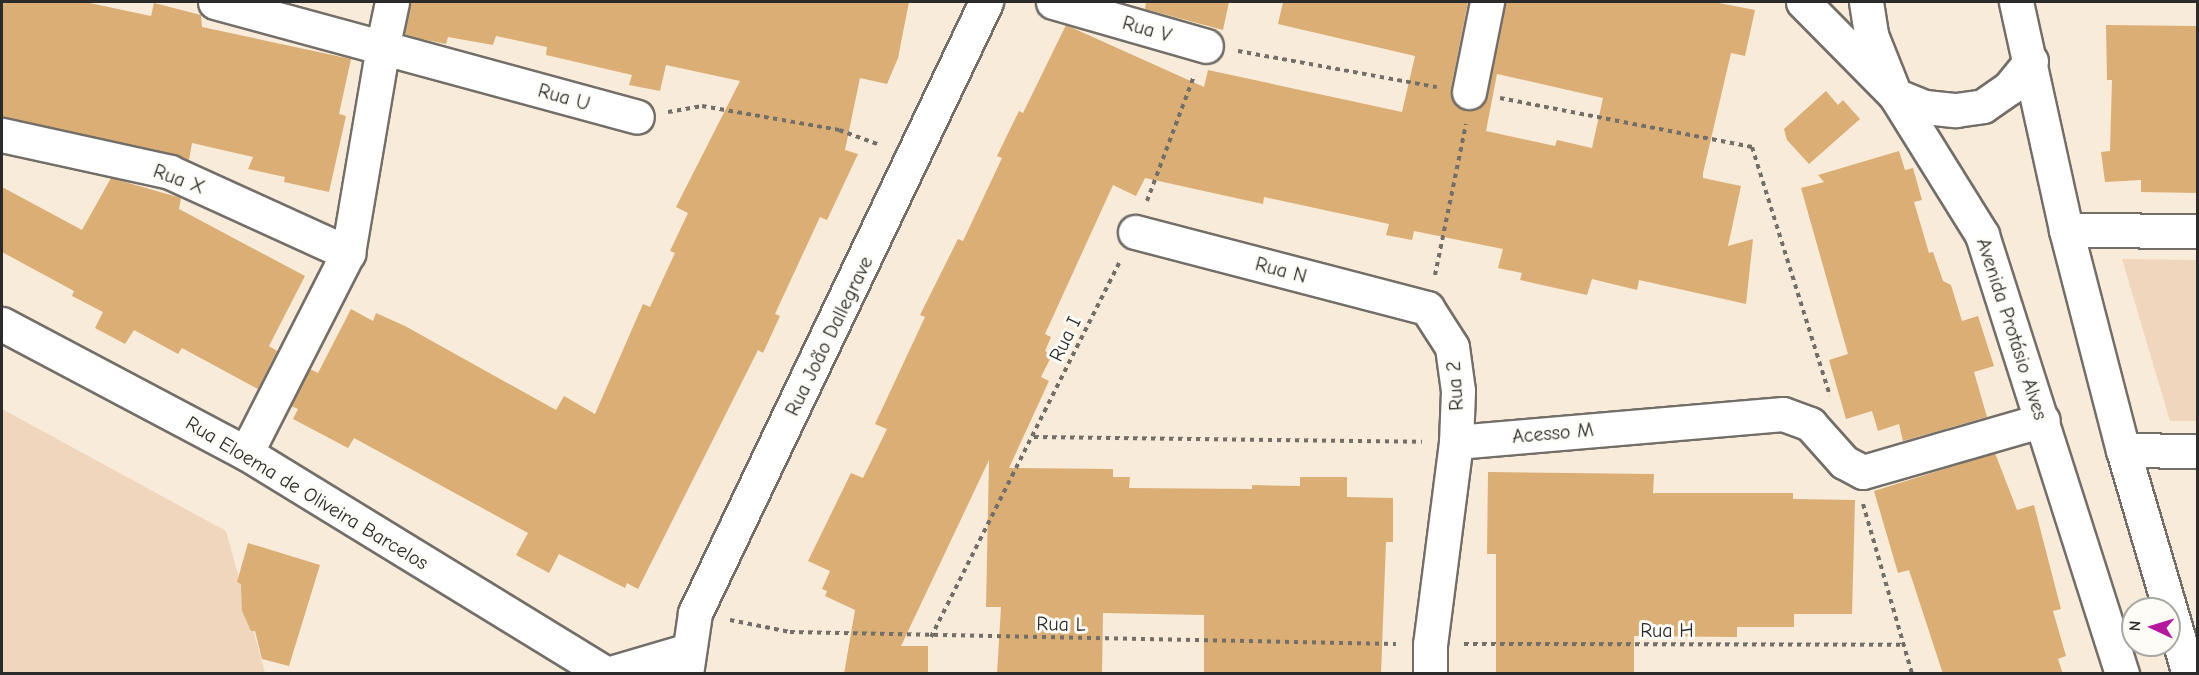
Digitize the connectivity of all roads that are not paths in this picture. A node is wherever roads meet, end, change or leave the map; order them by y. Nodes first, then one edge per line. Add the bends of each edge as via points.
1 (215, 2) edge
2 (392, 2) edge
3 (986, 2) edge
4 (1053, 2) edge
5 (1487, 2) edge
6 (1803, 2) edge
7 (1866, 2) edge
8 (2016, 2) edge
9 (384, 40) junction
10 (1206, 46) road end
11 (2031, 61) junction
12 (1469, 92) road end
13 (1895, 95) junction
14 (637, 117) road end
15 (2, 135) edge
16 (2066, 230) junction
17 (2198, 231) edge
18 (1134, 232) road end
19 (348, 253) junction
20 (1427, 308) joint
21 (2, 324) edge
22 (2043, 420) junction
23 (1456, 442) junction
24 (2123, 450) junction
25 (2198, 452) edge
26 (246, 453) junction
27 (1430, 659) edge
28 (688, 662) edge
29 (607, 674) edge
30 (2122, 674) edge
31 (2189, 674) edge

1 - 9 street, Rua U
2 - 9 street
3 - 28 street, Rua João Dallegrave via 915,158 694,613
4 - 10 street, Rua V
5 - 12 street
6 - 13 street
7 - 13 street, Avenida Protásio Alves via 1871,35
8 - 11 street
9 - 14 street, Rua U
9 - 19 street
11 - 13 street via 2009,88 1983,105 1956,110 1925,107
11 - 16 street
13 - 22 street, Avenida Protásio Alves via 1982,235
15 - 19 street, Rua X via 170,172
16 - 17 street
16 - 24 street
18 - 20 street, Rua N
19 - 26 street
20 - 23 street, Rua 2 via 1452,347 1458,391
21 - 26 street, Rua Eloema de Oliveira Barcelos
22 - 23 street, Acesso M via 1863,472 1844,462 1810,424 1783,414
22 - 30 street, Avenida Protásio Alves
23 - 27 street, Rua 2
24 - 25 street
24 - 31 street
26 - 29 street, Rua Eloema de Oliveira Barcelos
28 - 29 street, Rua Eloema de Oliveira Barcelos

